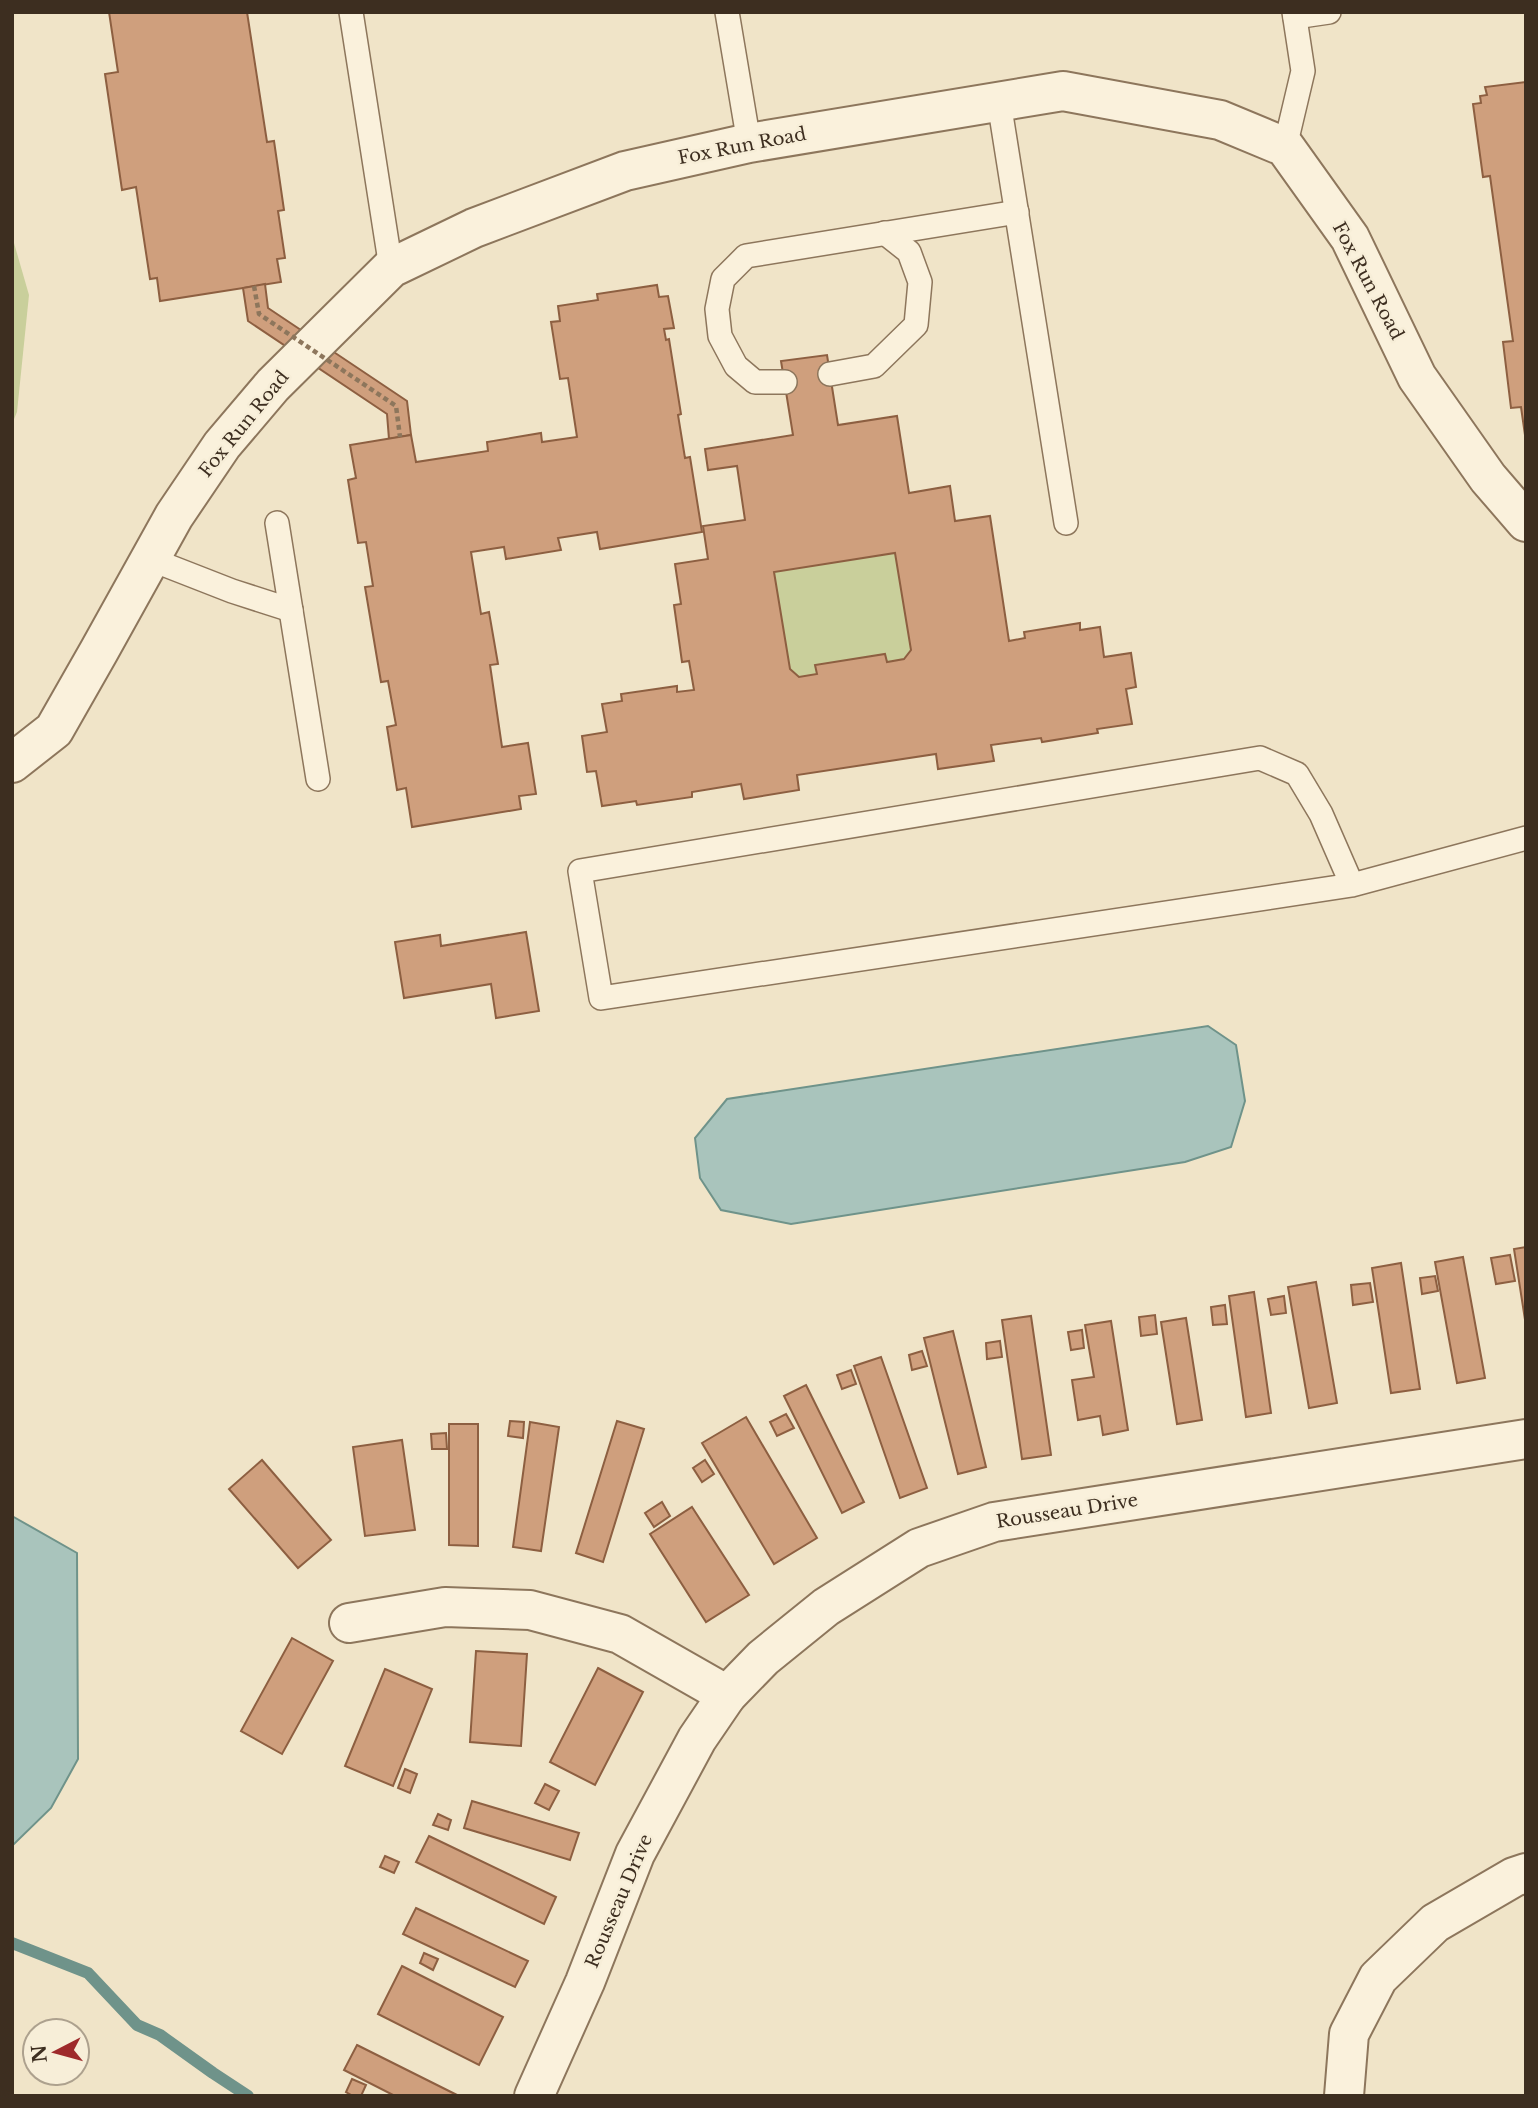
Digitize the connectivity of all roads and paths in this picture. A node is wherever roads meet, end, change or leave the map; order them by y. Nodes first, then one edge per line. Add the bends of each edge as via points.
1 (351, 12) edge
2 (727, 12) edge
3 (1329, 12) edge
4 (1294, 15) edge
5 (999, 102) junction
6 (749, 143) junction
7 (1285, 147) junction
8 (1017, 212) junction
9 (886, 233) junction
10 (391, 268) junction
11 (254, 286) dead end
12 (830, 374) dead end
13 (785, 382) dead end
14 (400, 437) dead end
15 (1526, 522) edge
16 (277, 523) dead end
17 (1066, 523) dead end
18 (150, 559) junction
19 (290, 610) junction
20 (12, 763) edge
21 (317, 779) dead end
22 (1526, 838) edge
23 (1352, 885) junction
24 (1526, 1440) edge
25 (349, 1623) dead end
26 (727, 1695) junction
27 (1526, 1873) edge
28 (534, 2096) edge
29 (1343, 2096) edge

1 - 10 lane
2 - 6 lane
3 - 4 lane
4 - 7 lane via 1303,71
5 - 6 street, Fox Run Road
5 - 7 street, Fox Run Road via 1063,91 1220,120
5 - 8 lane
6 - 10 street, Fox Run Road via 625,171 474,228
7 - 15 street, Fox Run Road via 1350,238 1417,377 1488,478
8 - 9 lane
8 - 17 lane
9 - 12 lane via 909,252 920,282 916,325 874,366
9 - 13 lane via 747,256 723,279 717,309 720,336 736,366 755,382
10 - 18 street, Fox Run Road via 273,385 222,445
11 - 14 path, bridge via 259,314 396,406
16 - 19 lane
18 - 19 lane
18 - 20 street, Fox Run Road via 54,730
19 - 21 lane
22 - 23 lane
23 - 23 lane via 601,998 580,871 1260,758 1297,774 1321,814
24 - 26 street, Rousseau Drive via 995,1522 919,1548 826,1607 762,1658
25 - 26 street via 445,1607 530,1609 620,1634
26 - 28 street, Rousseau Drive via 697,1738 635,1854
27 - 29 street via 1436,1923 1378,1978 1349,2034

